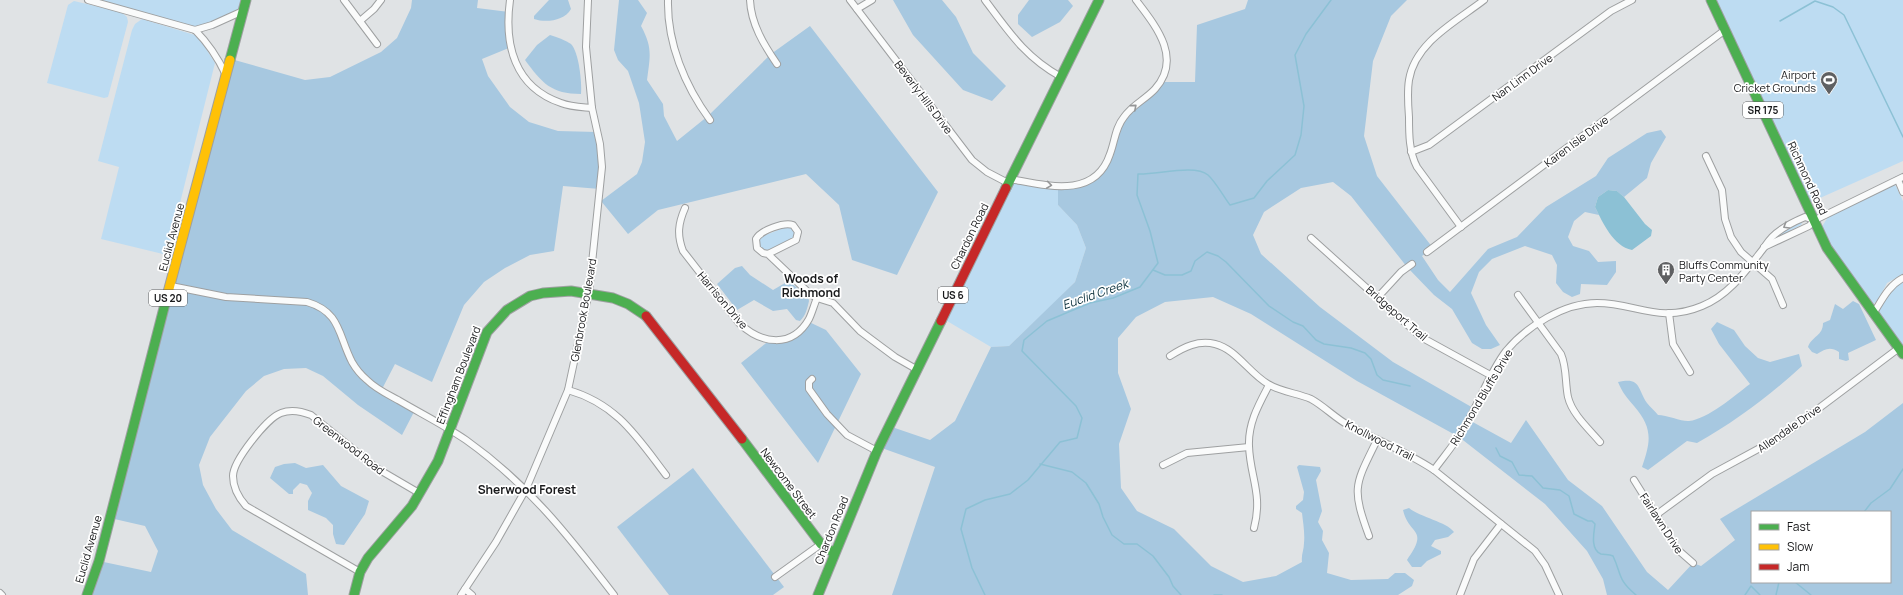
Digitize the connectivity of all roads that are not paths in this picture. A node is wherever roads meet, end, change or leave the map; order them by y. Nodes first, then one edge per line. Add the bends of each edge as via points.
1 (88, 0) edge
2 (246, 0) edge
3 (344, 0) edge
4 (381, 0) edge
5 (510, 0) edge
6 (588, 0) edge
7 (668, 0) edge
8 (750, 0) edge
9 (850, 0) edge
10 (872, 0) edge
11 (985, 0) edge
12 (1099, 0) edge
13 (1136, 0) edge
14 (1484, 0) edge
15 (1632, 0) edge
16 (1711, 0) edge
17 (857, 9) junction
18 (244, 10) junction
19 (360, 21) junction
20 (195, 30) junction
21 (1725, 30) junction
22 (378, 44) dead end
23 (777, 64) dead end
24 (226, 77) junction
25 (1062, 77) junction
26 (592, 108) junction
27 (710, 120) dead end
28 (1411, 152) junction
29 (1706, 156) dead end
30 (1900, 178) edge
31 (1009, 181) junction
32 (1903, 192) edge
33 (685, 208) dead end
34 (1815, 220) junction
35 (1461, 227) junction
36 (1311, 238) dead end
37 (1764, 247) junction
38 (1427, 252) dead end
39 (768, 254) junction
40 (1752, 262) junction
41 (1412, 264) dead end
42 (1903, 278) edge
43 (170, 286) junction
44 (589, 292) junction
45 (1518, 295) dead end
46 (1378, 297) junction
47 (817, 298) junction
48 (1783, 305) dead end
49 (1670, 313) junction
50 (1873, 314) junction
51 (1540, 323) junction
52 (1901, 351) edge
53 (1170, 356) dead end
54 (916, 369) junction
55 (1690, 372) dead end
56 (1492, 376) junction
57 (812, 379) dead end
58 (1269, 385) junction
59 (568, 390) junction
60 (729, 423) joint
61 (450, 429) junction
62 (1377, 440) junction
63 (1600, 442) dead end
64 (1249, 447) junction
65 (877, 451) junction
66 (1163, 465) dead end
67 (1434, 470) junction
68 (666, 475) dead end
69 (1634, 480) dead end
70 (526, 489) junction
71 (419, 494) junction
72 (1656, 515) junction
73 (1502, 524) junction
74 (1254, 528) dead end
75 (1369, 536) dead end
76 (821, 544) junction
77 (834, 554) junction
78 (1693, 563) dead end
79 (360, 572) junction
80 (775, 577) dead end
81 (463, 592) edge
82 (87, 595) edge
83 (354, 595) edge
84 (472, 595) edge
85 (614, 595) edge
86 (818, 595) edge
87 (1460, 595) edge
88 (1559, 595) edge

1 - 20 street
2 - 18 main road, Euclid Avenue / US 20
3 - 19 street
4 - 19 street
5 - 26 street via 507,26 509,41 521,73 550,99 562,104
6 - 26 street, Glenbrook Boulevard via 586,46
7 - 27 street via 675,51 691,89
8 - 23 street via 756,28
9 - 17 street, Beverly Hills Drive
10 - 17 street
11 - 25 street via 1030,56
12 - 25 main road, Chardon Road / US 6
31 -> 13 street via 1073,186 1086,181 1103,167 1123,117 1155,89 1164,74 1164,40
14 - 28 street via 1422,48 1413,66 1408,91
15 - 28 street, Nan Linn Drive via 1611,11 1429,145
16 - 21 main road, Richmond Road / SR 175
17 - 31 street, Beverly Hills Drive via 972,160 987,172
18 - 20 street
18 - 24 main road, Euclid Avenue / US 20
19 - 22 street
20 - 24 street via 218,58
21 - 34 main road, Richmond Road / SR 175
21 - 35 street, Karen Isle Drive
24 - 43 main road, Euclid Avenue / US 20
25 - 31 main road, Chardon Road / US 6
26 - 44 street, Glenbrook Boulevard via 602,167
28 - 35 street via 1417,167
29 - 40 street via 1722,190 1730,237 1737,248
30 - 32 street
30 - 34 street
31 - 54 main road, Chardon Road / US 6
33 - 47 street, Harrison Drive via 679,224 678,237 683,251 747,330 760,338 770,340 793,335 807,321
34 - 37 street via 1809,226
34 -> 37 street, Richmond Bluffs Drive via 1805,217 1794,222 1778,232
34 - 50 main road, Richmond Road / SR 175 via 1835,261
35 - 38 street, Karen Isle Drive
36 - 46 street, Bridgeport Trail
37 - 40 street, Richmond Bluffs Drive
39 - 39 street via 796,240 798,232 793,225 786,224 758,235 755,243 757,248
39 - 47 street via 799,285
40 - 48 street via 1774,282
40 - 49 street, Richmond Bluffs Drive via 1733,286 1717,298 1691,310
41 - 46 street
42 - 50 street via 1885,293
43 - 61 street via 226,297 307,302 318,305 335,320 352,362 370,384
43 - 82 main road, Euclid Avenue / US 20 via 101,556
44 - 59 street, Glenbrook Boulevard
44 - 60 main road, Effingham Boulevard via 620,299 636,307 650,319
44 - 61 main road, Effingham Boulevard via 547,290 516,303 496,319 487,332
45 - 51 street
46 - 56 street, Bridgeport Trail via 1424,339
47 - 54 street via 833,303 860,331
49 - 51 street, Richmond Bluffs Drive via 1592,303 1563,309
49 - 55 street via 1673,344
50 - 52 main road, Richmond Road / SR 175
51 - 56 street, Richmond Bluffs Drive via 1509,348
51 - 63 street via 1563,359 1567,391 1572,406
52 - 72 street, Allendale Drive via 1782,436 1712,474
53 - 58 street, Knollwood Trail via 1195,344 1217,344 1231,352 1253,374
54 - 65 main road, Chardon Road / US 6
56 - 67 street, Richmond Bluffs Drive via 1464,428
57 - 65 street via 809,382 809,389 844,432
58 - 62 street, Knollwood Trail via 1310,399 1338,419
58 - 64 street via 1253,418
59 - 68 street via 585,395 614,413 630,428
59 - 70 street, Glenbrook Boulevard
60 - 76 main road, Newcome Street
61 - 70 street via 501,466
61 - 71 main road, Effingham Boulevard via 438,461
62 - 67 street, Knollwood Trail
62 - 75 street via 1362,470 1357,488 1358,503
64 - 66 street via 1190,452
64 - 74 street via 1258,503
65 - 77 main road, Chardon Road / US 6
67 - 73 street, Knollwood Trail
69 - 72 street, Fairlawn Drive
70 - 81 street, Glenbrook Boulevard via 496,542
70 - 85 street via 570,538
71 - 79 main road, Effingham Boulevard via 412,506 368,558
71 - 79 street, Greenwood Road via 378,469 310,415 291,410 271,419 236,463 233,475 235,490 246,506
72 - 78 street, Fairlawn Drive via 1677,549
73 - 87 street via 1474,559
73 - 88 street, Knollwood Trail via 1538,556
76 - 77 main road, Newcome Street
76 - 80 street
77 - 86 main road, Chardon Road / US 6
79 - 83 main road, Effingham Boulevard
81 - 84 street

